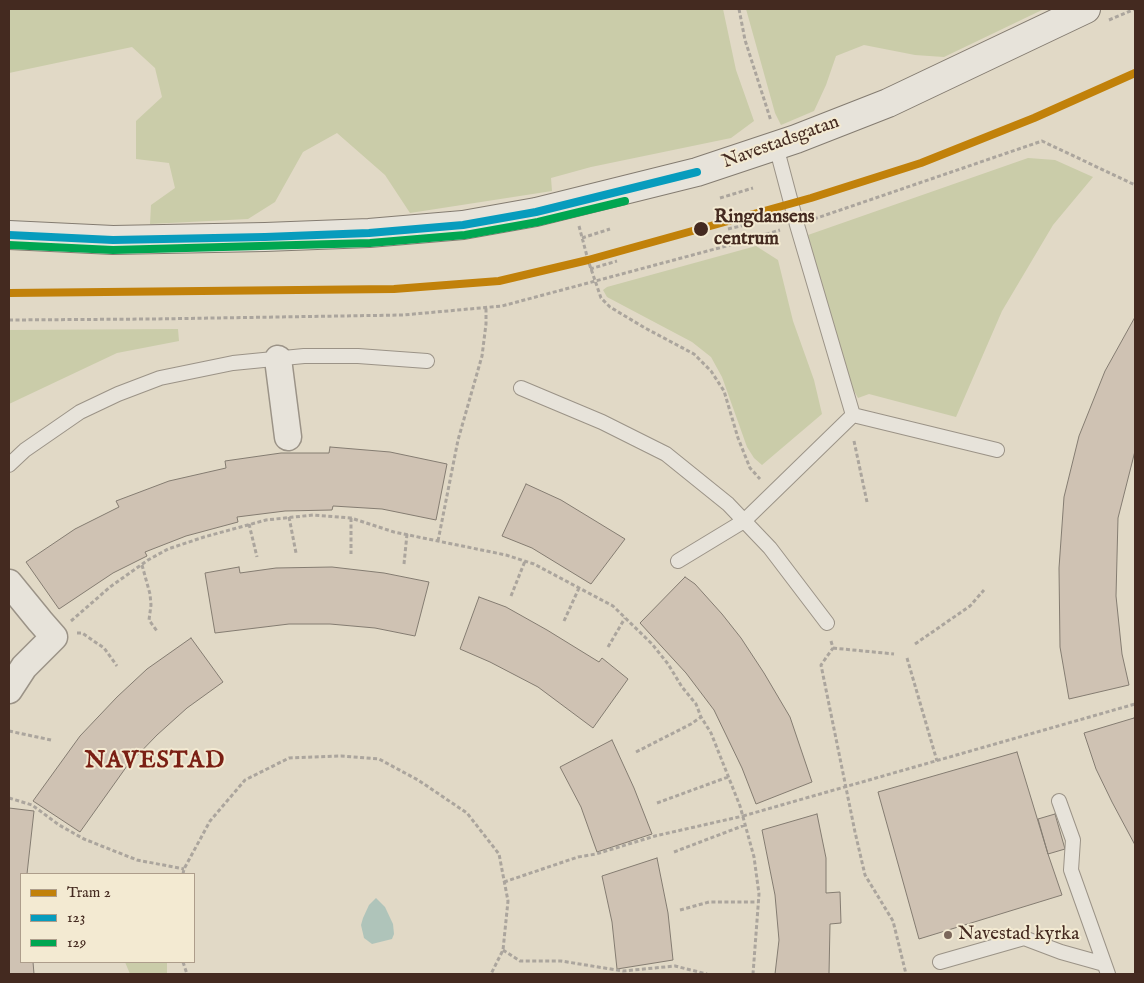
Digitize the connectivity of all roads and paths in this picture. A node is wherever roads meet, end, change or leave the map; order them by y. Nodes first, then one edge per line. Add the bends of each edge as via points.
1 (739, 9) edge
2 (1086, 9) edge
3 (776, 146) junction
4 (1135, 185) edge
5 (753, 188) dead end
6 (720, 198) dead end
7 (762, 221) dead end
8 (797, 225) junction
9 (610, 229) dead end
10 (728, 229) dead end
11 (9, 235) edge
12 (582, 238) dead end
13 (617, 261) dead end
14 (590, 269) dead end
15 (595, 282) junction
16 (486, 307) junction
17 (9, 320) edge
18 (278, 359) junction
19 (427, 360) dead end
20 (521, 388) dead end
21 (853, 415) junction
22 (288, 437) dead end
23 (997, 450) dead end
24 (9, 465) edge
25 (772, 494) junction
26 (867, 502) dead end
27 (289, 517) junction
28 (351, 518) junction
29 (744, 521) junction
30 (249, 524) junction
31 (407, 534) junction
32 (438, 541) junction
33 (296, 553) dead end
34 (351, 554) dead end
35 (257, 557) dead end
36 (678, 561) dead end
37 (524, 562) junction
38 (404, 564) dead end
39 (142, 565) junction
40 (9, 582) edge
41 (580, 588) junction
42 (984, 590) dead end
43 (511, 596) dead end
44 (625, 618) junction
45 (564, 621) dead end
46 (827, 623) joint
47 (157, 631) dead end
48 (54, 636) junction
49 (916, 644) dead end
50 (608, 647) dead end
51 (834, 648) junction
52 (894, 654) dead end
53 (907, 658) dead end
54 (117, 666) dead end
55 (9, 690) edge
56 (1135, 704) edge
57 (701, 717) junction
58 (9, 731) edge
59 (51, 740) dead end
60 (636, 752) dead end
61 (937, 761) junction
62 (728, 777) junction
63 (9, 798) edge
64 (1059, 801) dead end
65 (657, 803) dead end
66 (743, 816) junction
67 (745, 825) junction
68 (674, 852) dead end
69 (184, 868) junction
70 (183, 873) edge
71 (504, 882) junction
72 (758, 902) junction
73 (680, 910) dead end
74 (503, 950) junction
75 (940, 962) dead end
76 (1106, 969) edge
77 (492, 974) edge
78 (707, 974) edge
79 (754, 974) edge
80 (906, 974) edge

1 - 3 path
2 - 3 street, Navestadsgatan via 888,103
3 - 8 lane
3 - 11 street, Navestadsgatan via 697,172 623,191 463,225 369,233 256,237 113,240
4 - 8 path via 1042,141
5 - 6 path
7 - 10 path
8 - 15 path
8 - 21 lane
9 - 12 path
13 - 14 path
15 - 16 path via 502,306
15 - 25 path via 601,298 610,307 694,354 711,371 724,391 750,468
16 - 17 path via 404,315
16 - 32 path via 482,356 458,440
18 - 19 lane via 358,356
18 - 22 street
18 - 24 lane via 233,363 160,378 118,394 80,412
20 - 29 lane via 602,422 666,454
21 - 23 lane
21 - 25 lane
21 - 26 path via 854,447
25 - 29 lane
27 - 28 path
27 - 30 path
27 - 33 path
28 - 31 path
28 - 34 path
29 - 36 lane
29 - 46 lane via 770,548
30 - 35 path
30 - 39 path via 168,549
31 - 32 path
31 - 38 path
32 - 37 path via 506,555
37 - 41 path
37 - 43 path
39 - 47 path via 150,594 149,620
39 - 48 path
40 - 48 street
41 - 44 path via 613,606
41 - 45 path
42 - 49 path via 970,606
44 - 50 path
44 - 57 path via 668,664 696,704
46 - 51 path
48 - 54 path via 82,633 104,648
48 - 55 street via 24,668
51 - 52 path
51 - 80 path via 821,665 855,832 865,875 893,921
53 - 61 path
56 - 61 path, bridge
57 - 60 path
57 - 62 path via 711,733
58 - 59 path
61 - 66 path, bridge
62 - 65 path
62 - 66 path
63 - 69 path via 32,805 84,839 137,860
64 - 76 lane via 1073,840 1072,870
66 - 67 path
66 - 71 path via 654,836
67 - 68 path
67 - 72 path via 754,858
69 - 70 path
69 - 71 path via 210,821 245,780 289,758 341,756 379,759 467,813 499,854
71 - 74 path via 508,901
72 - 73 path via 709,902
72 - 79 path
74 - 77 path
74 - 78 path via 520,961 561,961 623,972 675,966
75 - 76 lane via 1024,938

